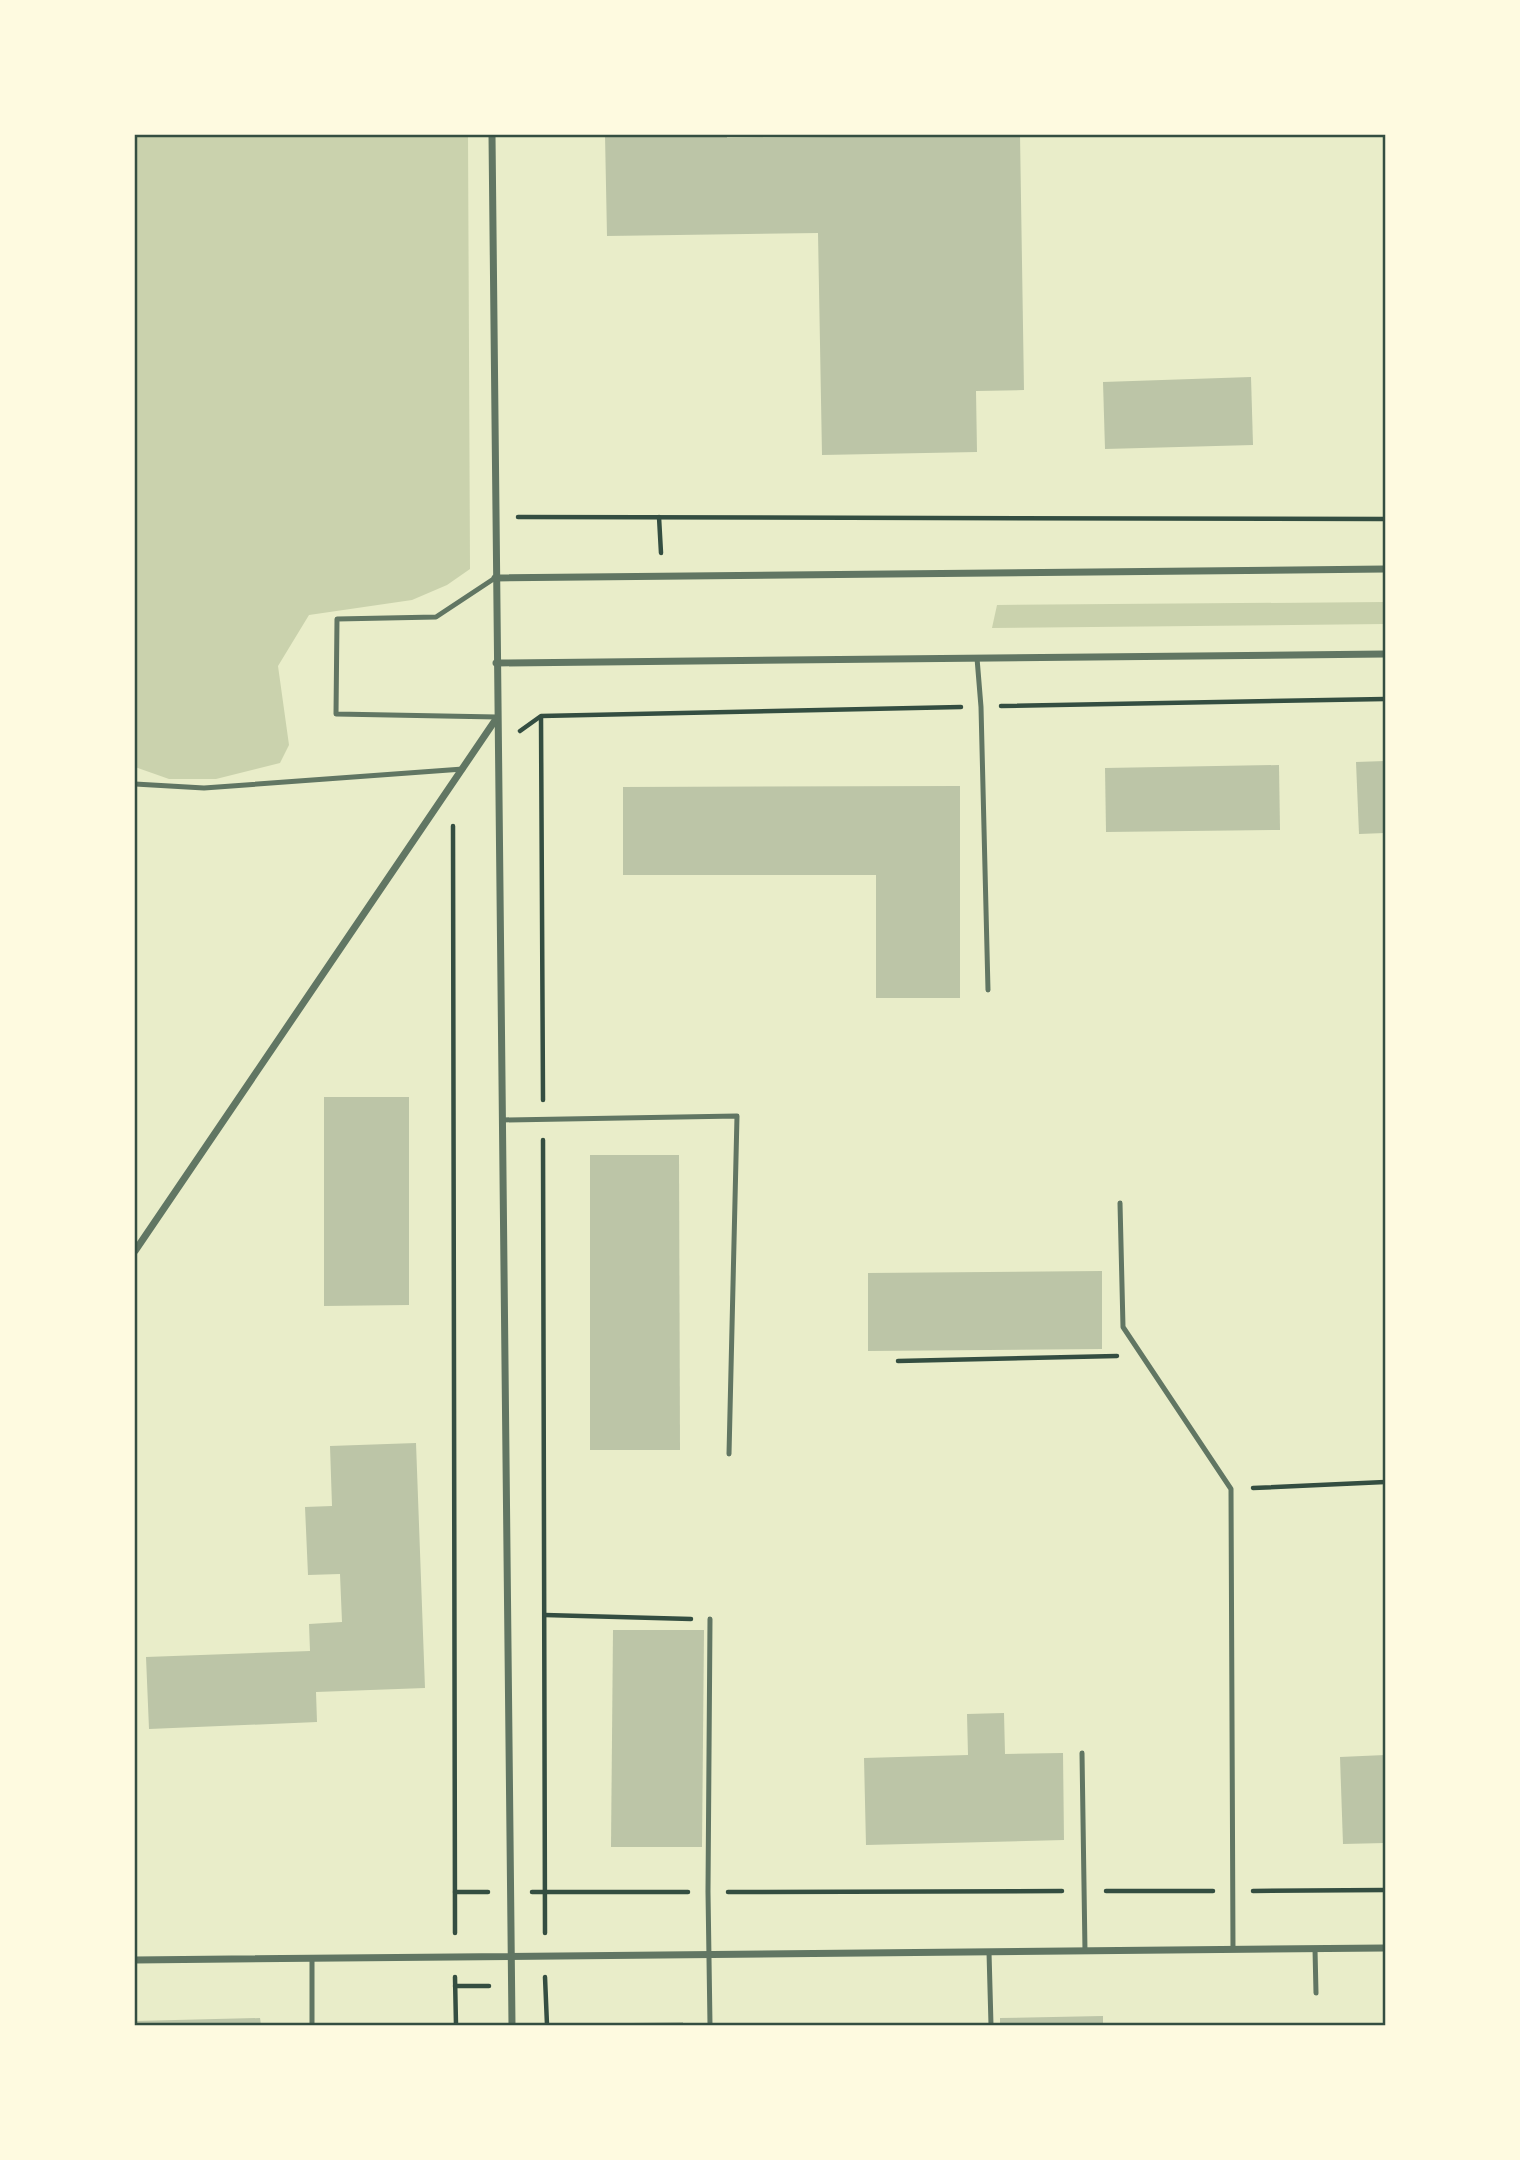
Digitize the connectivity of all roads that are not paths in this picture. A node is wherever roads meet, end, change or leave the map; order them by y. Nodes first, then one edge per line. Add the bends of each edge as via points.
1 (492, 135) edge
2 (1385, 569) edge
3 (495, 578) junction
4 (1385, 654) edge
5 (977, 658) junction
6 (496, 663) junction
7 (497, 717) junction
8 (463, 769) junction
9 (135, 784) edge
10 (989, 990) dead end
11 (502, 1120) junction
12 (1120, 1203) dead end
13 (139, 1238) edge
14 (135, 1251) edge
15 (729, 1454) dead end
16 (710, 1619) road end
17 (1083, 1753) dead end
18 (1385, 1948) edge
19 (1233, 1949) junction
20 (1315, 1949) junction
21 (1085, 1951) junction
22 (989, 1952) junction
23 (709, 1955) junction
24 (512, 1957) junction
25 (312, 1959) junction
26 (135, 1960) edge
27 (1316, 1993) dead end
28 (312, 2025) edge
29 (512, 2025) edge
30 (710, 2025) edge
31 (991, 2025) edge

1 - 3 street
2 - 3 street
3 - 6 street
3 - 7 lane via 436,617 337,618 336,714
4 - 5 street
5 - 6 street
5 - 10 lane
6 - 7 street
7 - 8 street
7 - 11 street
8 - 9 lane via 204,788
8 - 13 street
11 - 15 lane via 737,1116
11 - 24 street
12 - 19 lane via 1123,1327 1231,1489
13 - 14 street
16 - 23 lane
17 - 21 lane
18 - 20 street
19 - 20 street
19 - 21 street
20 - 27 lane
21 - 22 street
22 - 23 street
22 - 31 lane
23 - 24 street
23 - 30 lane
24 - 25 street
24 - 29 street
25 - 26 street
25 - 28 lane

